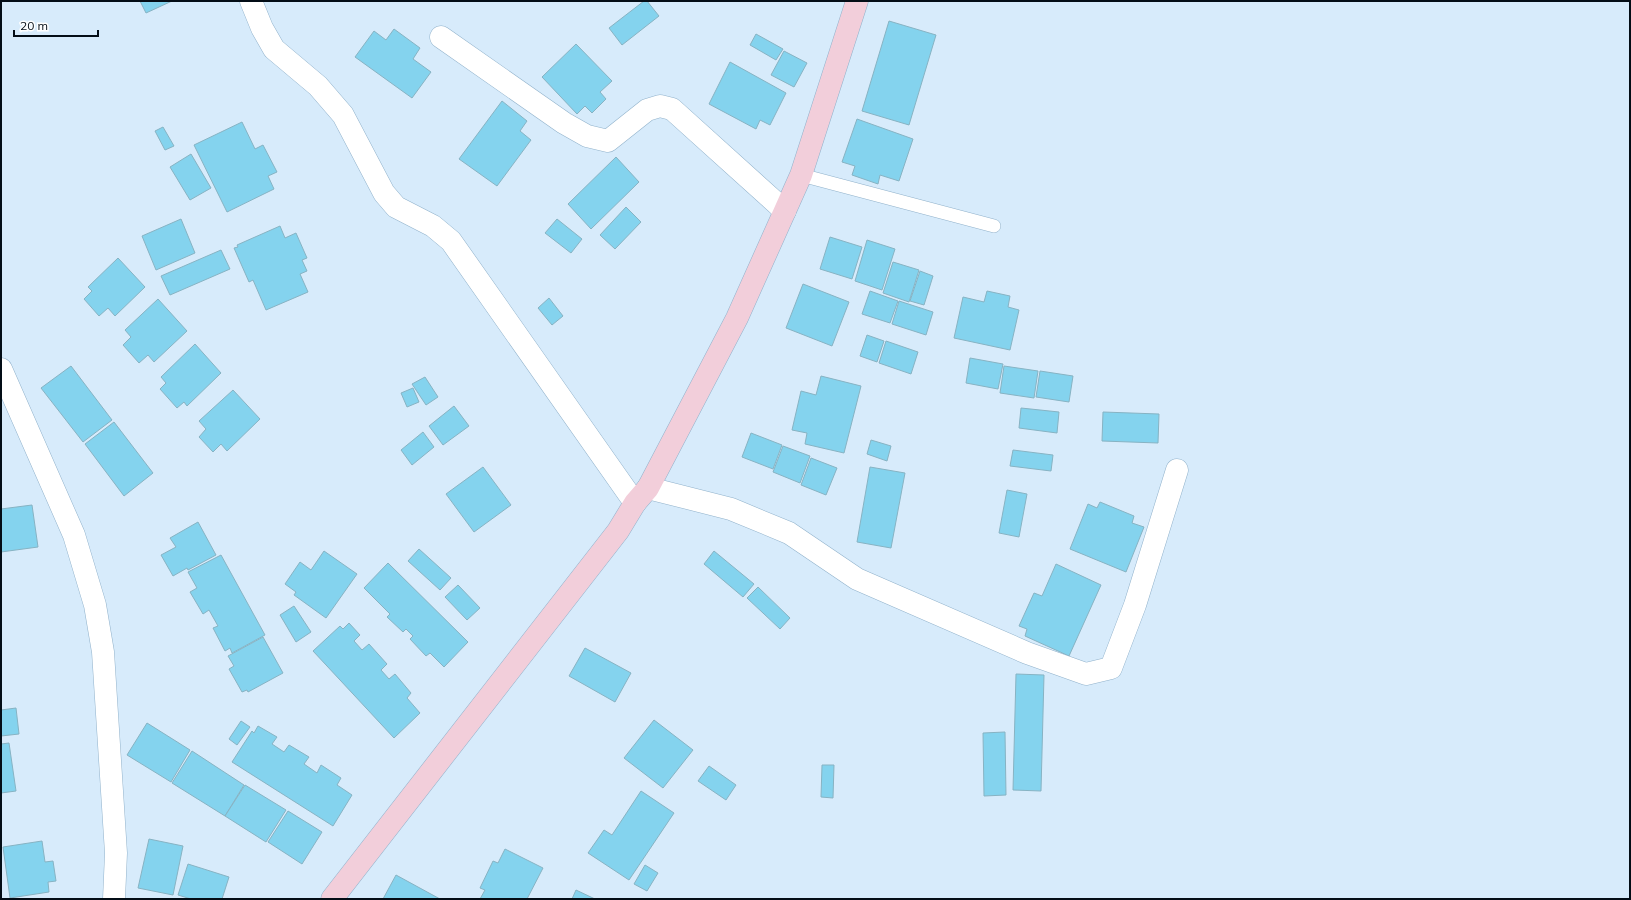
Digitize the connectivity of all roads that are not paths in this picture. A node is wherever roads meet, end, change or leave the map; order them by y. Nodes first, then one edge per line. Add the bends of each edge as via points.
1 (251, 1) edge
2 (857, 1) edge
3 (441, 37) dead end
4 (801, 175) junction
5 (785, 210) junction
6 (994, 226) dead end
7 (1, 369) edge
8 (1177, 470) dead end
9 (642, 495) junction
10 (114, 899) edge
11 (332, 899) edge

1 - 9 street via 274,49 318,86 343,115 384,193 396,207 433,226 451,241
2 - 4 street
3 - 5 street via 564,123 587,136 608,141 646,110 660,106 672,109
4 - 5 street
4 - 6 lane
5 - 9 street via 737,318
7 - 10 street via 74,535 95,605 103,652 116,853
8 - 9 street via 1135,605 1111,668 1086,674 1027,653 857,579 789,533 731,509
9 - 11 street via 618,531

